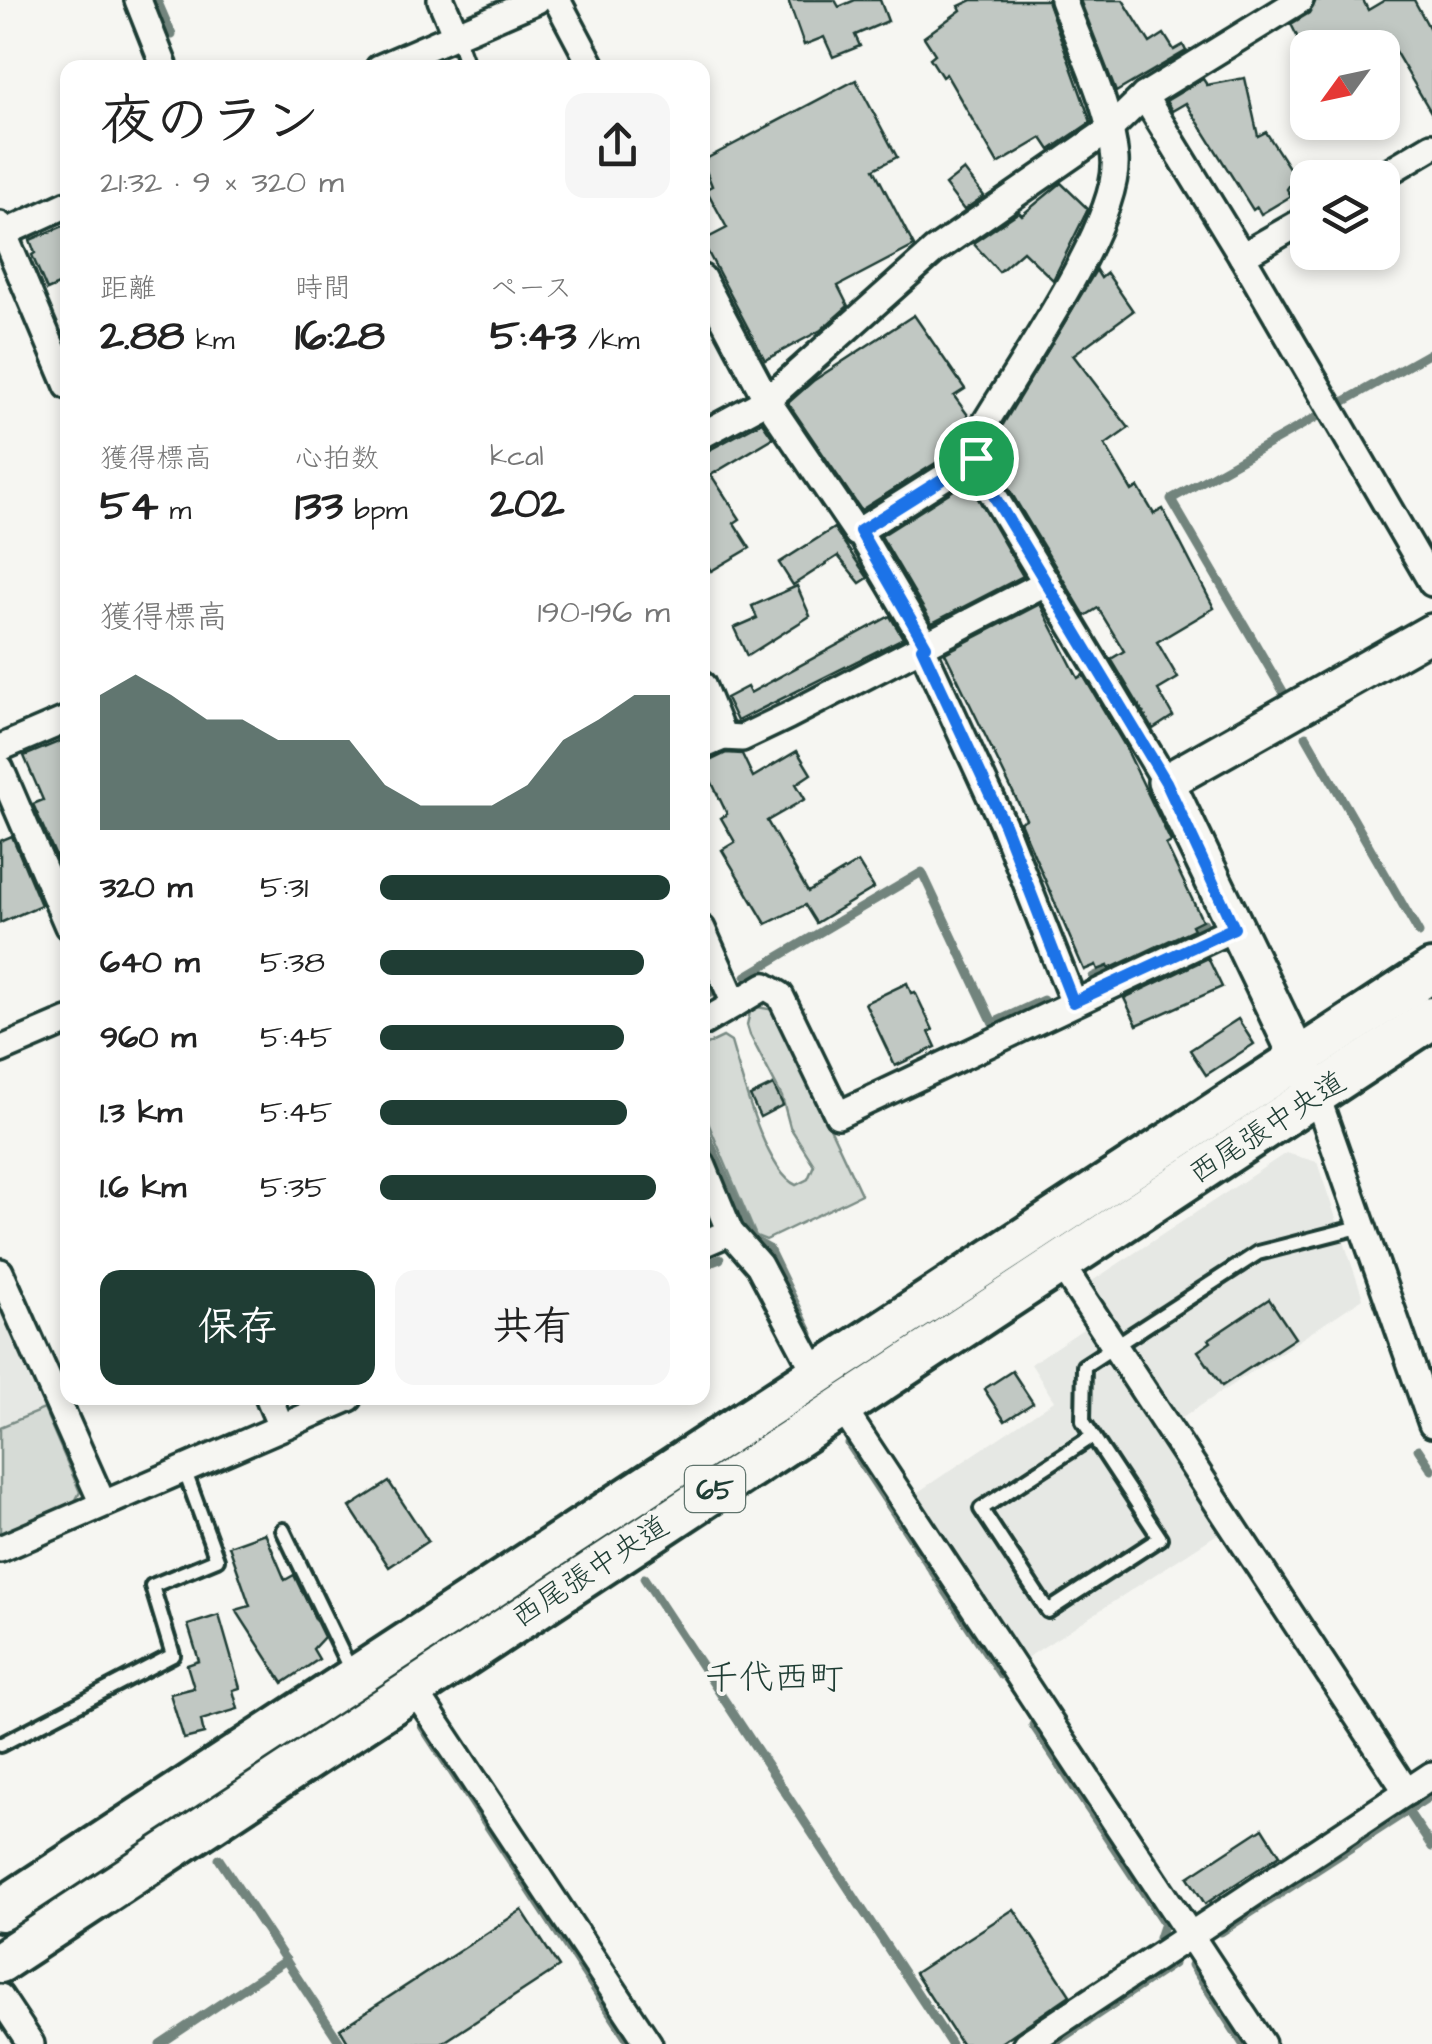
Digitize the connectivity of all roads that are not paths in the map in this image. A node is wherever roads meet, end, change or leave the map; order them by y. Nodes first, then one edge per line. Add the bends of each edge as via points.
1 (138, 0) edge
2 (442, 0) edge
3 (537, 0) edge
4 (557, 0) edge
5 (1064, 0) edge
6 (1298, 0) edge
7 (456, 35) junction
8 (162, 60) edge
9 (398, 60) edge
10 (465, 60) edge
11 (588, 60) edge
12 (1144, 96) junction
13 (1110, 129) junction
14 (1432, 146) edge
15 (1400, 165) edge
16 (60, 207) edge
17 (1290, 228) edge
18 (1, 231) edge
19 (1242, 256) junction
20 (710, 293) edge
21 (60, 367) edge
22 (767, 400) junction
23 (710, 431) edge
24 (976, 458) junction
25 (860, 531) junction
26 (1047, 582) junction
27 (1432, 583) edge
28 (1432, 632) edge
29 (924, 647) junction
30 (60, 722) edge
31 (713, 742) edge
32 (0, 748) edge
33 (0, 768) edge
34 (1166, 782) junction
35 (60, 907) edge
36 (1234, 928) junction
37 (710, 947) edge
38 (1432, 970) edge
39 (1073, 1002) junction
40 (735, 1004) junction
41 (710, 1018) edge
42 (1432, 1018) edge
43 (60, 1024) edge
44 (0, 1050) edge
45 (1308, 1077) junction
46 (710, 1183) edge
47 (1364, 1226) junction
48 (730, 1232) junction
49 (710, 1241) edge
50 (1060, 1262) junction
51 (0, 1272) edge
52 (1115, 1346) junction
53 (829, 1390) junction
54 (272, 1405) edge
55 (333, 1405) edge
56 (1432, 1424) edge
57 (282, 1427) junction
58 (1093, 1436) junction
59 (184, 1469) junction
60 (103, 1504) junction
61 (282, 1530) dead end
62 (0, 1549) edge
63 (354, 1678) junction
64 (412, 1688) junction
65 (0, 1746) edge
66 (1432, 1776) edge
67 (1407, 1792) junction
68 (0, 1910) edge
69 (1190, 1935) junction
70 (0, 1962) edge
71 (0, 1998) edge
72 (30, 2044) edge
73 (649, 2044) edge
74 (1026, 2044) edge
75 (1262, 2044) edge

1 - 8 street
2 - 7 street
3 - 7 street
4 - 11 street
5 - 13 street
6 - 12 street
7 - 9 street
7 - 10 lane
12 - 13 street
12 - 19 street
13 - 22 street via 934,251
13 - 24 street via 1115,164 1108,211 981,430
14 - 15 street
16 - 18 street
17 - 19 street
18 - 21 street
19 - 27 street
20 - 22 street
22 - 23 street
22 - 25 street
24 - 25 street
24 - 26 street
25 - 29 street
26 - 29 street
26 - 34 street
28 - 34 street
29 - 31 street via 742,738
29 - 39 street via 1004,824
30 - 32 street
33 - 35 street
34 - 36 street
36 - 39 street
36 - 45 street
37 - 40 street
38 - 45 main road, 西尾張中央道 / 65
39 - 40 street via 838,1114 780,995 765,986
40 - 41 street
42 - 45 main road, 西尾張中央道 / 65
43 - 44 street
45 - 47 street
45 - 50 main road, 西尾張中央道 / 65
45 - 53 main road, 西尾張中央道 / 65
46 - 48 street
47 - 52 lane via 1258,1253
47 - 56 street
48 - 49 street
48 - 53 street via 759,1265
50 - 52 street
50 - 53 main road, 西尾張中央道 / 65
51 - 60 street
52 - 58 lane via 1084,1366 1083,1421
52 - 67 street
53 - 63 main road, 西尾張中央道 / 65
53 - 64 main road, 西尾張中央道 / 65
53 - 69 street
54 - 57 street
55 - 57 street
57 - 59 street
58 - 58 lane via 981,1509 1048,1612 1160,1538
59 - 60 street
59 - 65 lane via 217,1560 152,1586 173,1655
60 - 62 street
61 - 63 lane
63 - 68 main road, 西尾張中央道 / 65
64 - 70 main road, 西尾張中央道 / 65
64 - 73 street
66 - 67 street
67 - 69 street
69 - 74 street
69 - 75 street
71 - 72 street

